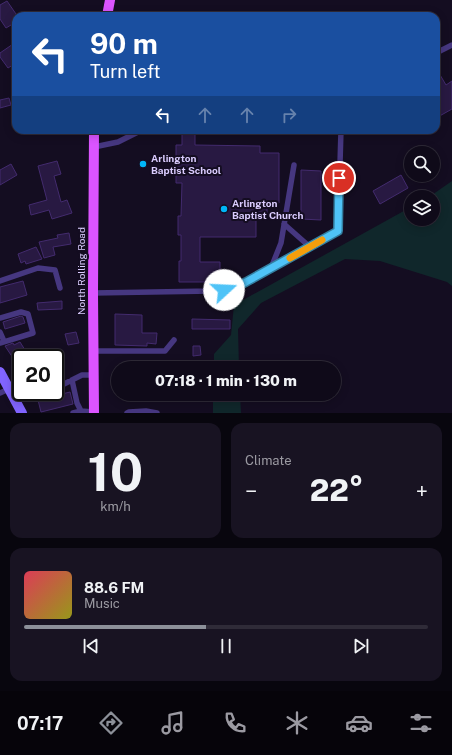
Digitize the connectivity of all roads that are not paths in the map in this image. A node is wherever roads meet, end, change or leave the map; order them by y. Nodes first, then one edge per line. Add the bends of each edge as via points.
1 (110, 0) edge
2 (108, 12) edge
3 (452, 45) edge
4 (440, 51) edge
5 (94, 134) edge
6 (134, 134) edge
7 (341, 134) edge
8 (94, 147) junction
9 (294, 165) dead end
10 (284, 224) junction
11 (310, 247) junction
12 (271, 268) junction
13 (0, 281) edge
14 (60, 288) dead end
15 (93, 293) junction
16 (0, 318) edge
17 (0, 332) edge
18 (174, 340) dead end
19 (2, 342) edge
20 (94, 351) junction
21 (0, 372) edge
22 (94, 375) junction
23 (72, 380) junction
24 (64, 383) edge
25 (4, 391) edge
26 (12, 397) edge
27 (15, 401) edge
28 (81, 411) junction
29 (94, 412) edge
30 (128, 412) edge
31 (22, 413) edge
32 (73, 413) edge
33 (158, 413) edge

1 - 2 main road
3 - 4 lane
5 - 8 main road, North Rolling Road
6 - 8 lane via 118,142
7 - 11 lane via 338,231
8 - 15 main road, North Rolling Road
9 - 10 lane
10 - 11 lane
10 - 12 lane via 281,243
11 - 12 lane
12 - 15 lane via 234,288 224,290
13 - 14 lane via 38,268 55,270
15 - 20 main road, North Rolling Road
16 - 19 lane via 21,312 28,314 33,333
17 - 19 lane
18 - 20 lane via 165,350
20 - 22 main road, North Rolling Road
21 - 25 main road
22 - 23 lane via 82,375
22 - 29 main road, North Rolling Road
23 - 24 lane
23 - 28 lane
25 - 26 main road
27 - 31 main road
28 - 29 lane
28 - 32 lane
30 - 33 lane

